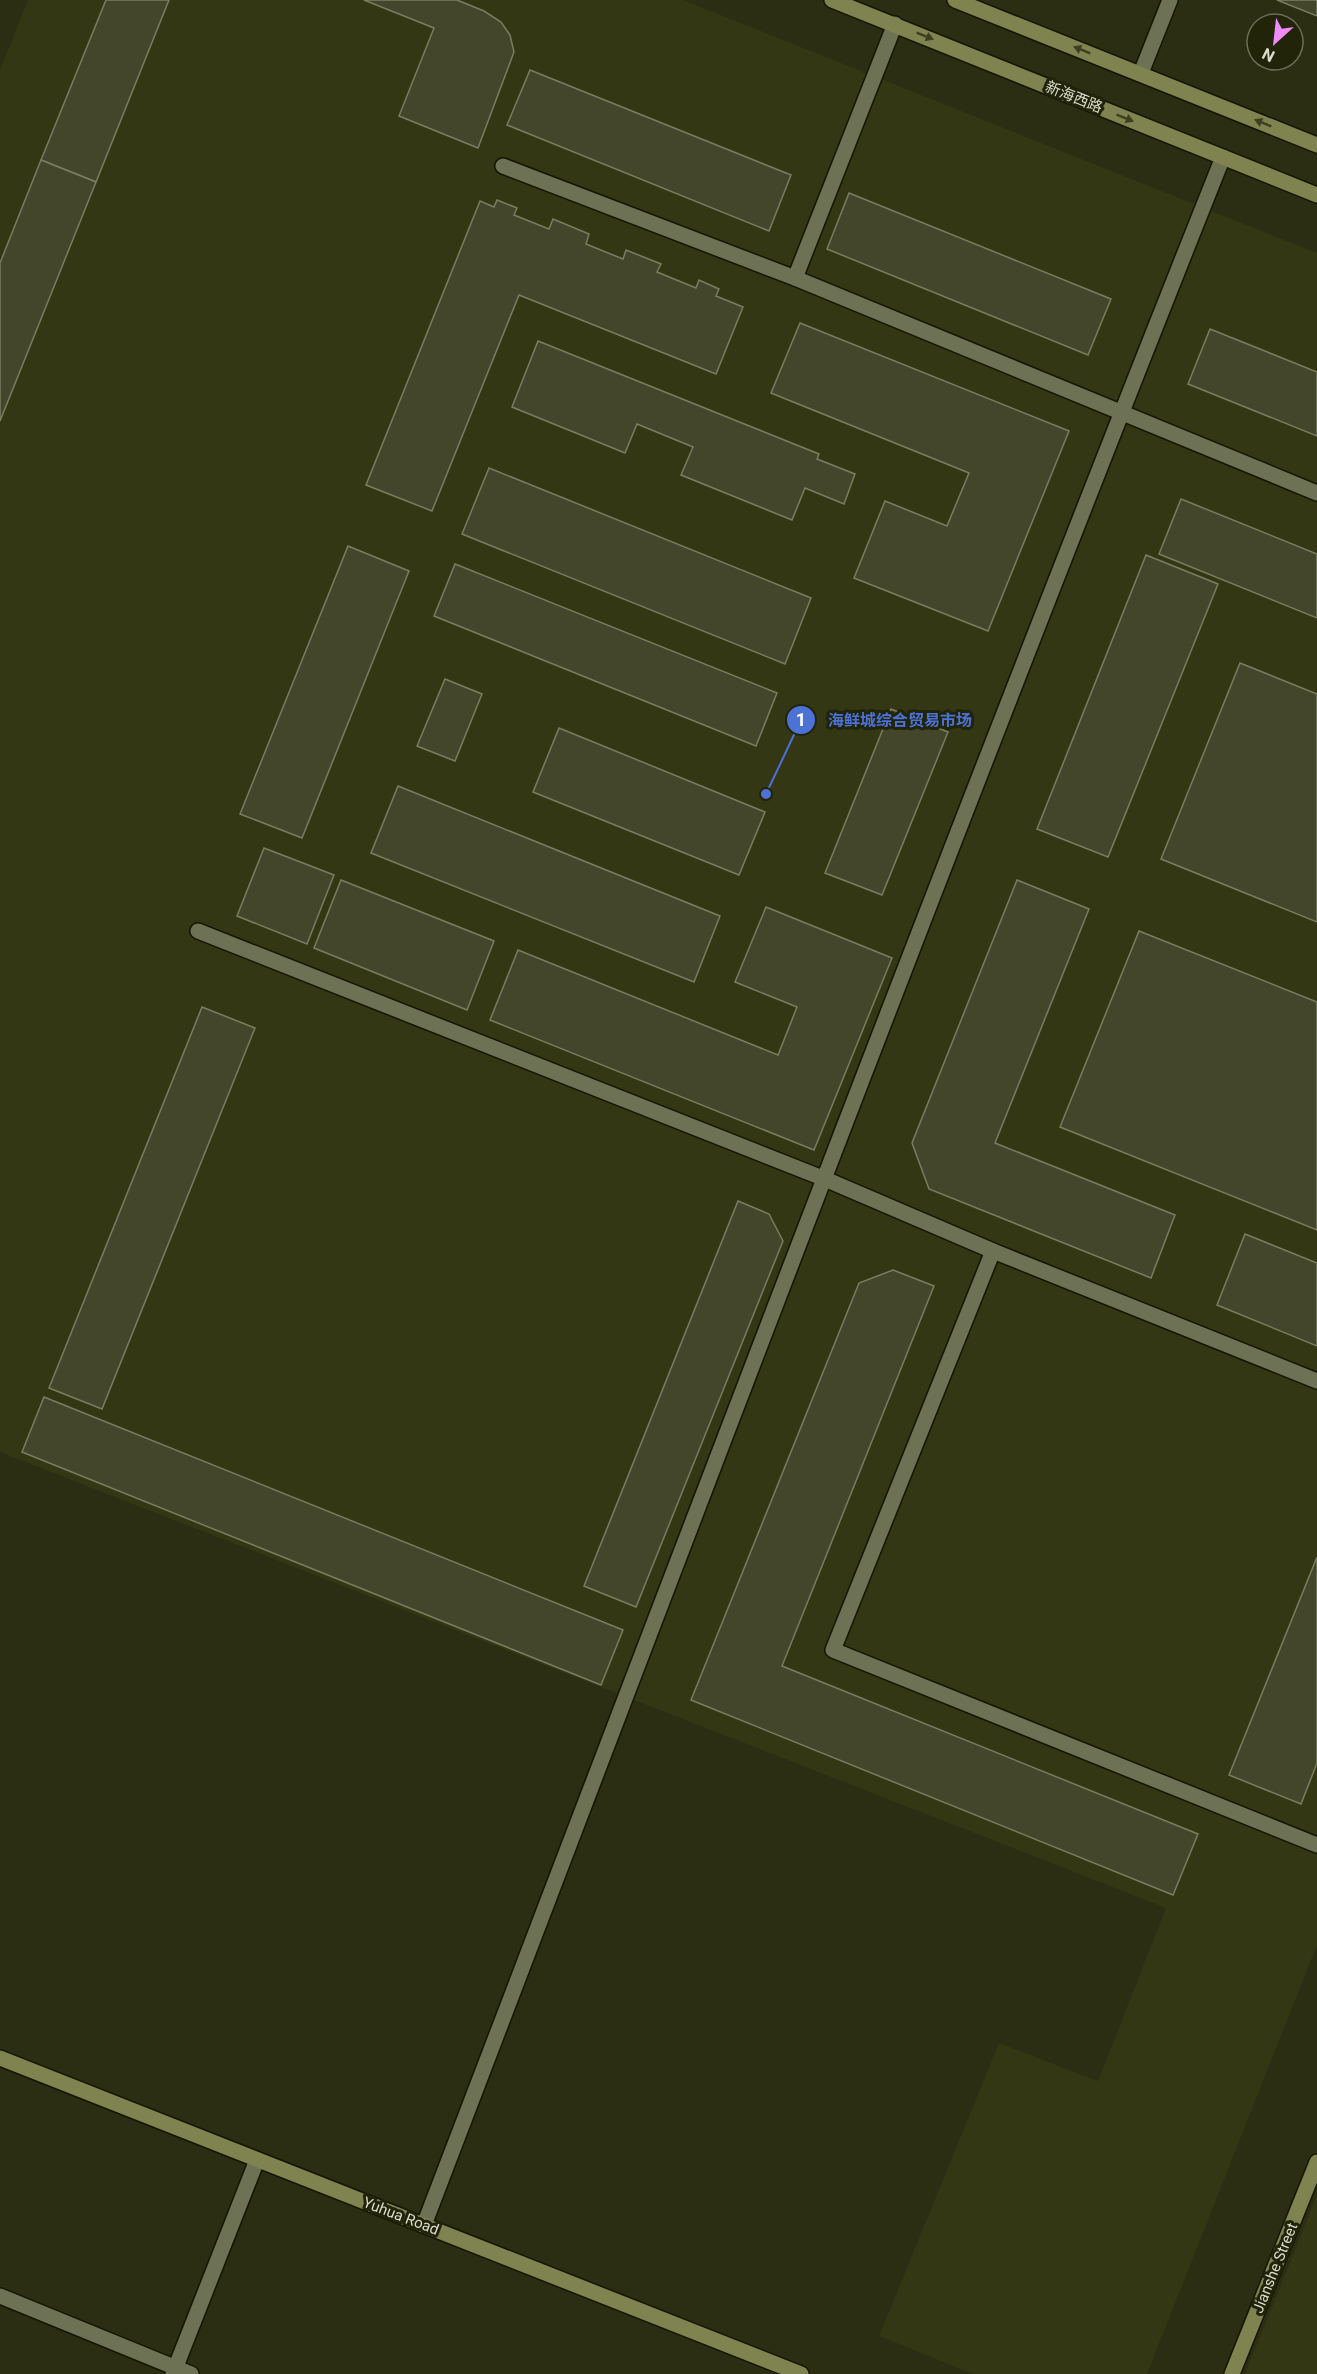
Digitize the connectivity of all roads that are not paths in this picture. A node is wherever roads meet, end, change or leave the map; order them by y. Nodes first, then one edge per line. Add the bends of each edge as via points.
1 (832, 0) edge
2 (955, 0) edge
3 (1170, 0) edge
4 (895, 24) junction
5 (1141, 73) junction
6 (1317, 145) edge
7 (1223, 157) junction
8 (504, 166) dead end
9 (1317, 195) edge
10 (795, 278) junction
11 (1121, 413) junction
12 (1317, 493) edge
13 (198, 931) dead end
14 (825, 1179) junction
15 (993, 1251) junction
16 (1317, 1381) edge
17 (1317, 1845) edge
18 (0, 2058) edge
19 (257, 2160) junction
20 (1317, 2163) edge
21 (424, 2225) junction
22 (0, 2296) edge
23 (174, 2371) edge
24 (191, 2374) edge
25 (801, 2374) edge
26 (1232, 2374) edge

1 - 4 street, 新海西路
5 -> 2 street
3 - 5 street
4 -> 7 street, 新海西路
4 - 10 street
6 -> 5 street
7 - 9 street, 新海西路
7 - 11 street
8 - 10 street
10 - 11 street
11 - 12 street
11 - 14 street
13 - 14 street
14 - 15 street
14 - 21 street
15 - 16 street
15 - 17 street via 832,1650
18 - 19 street, Yuhua Road
19 - 21 street, Yuhua Road
19 - 23 street
20 - 26 street, Jianshe Street
21 - 25 street, Yuhua Road
22 - 23 street
23 - 24 street

